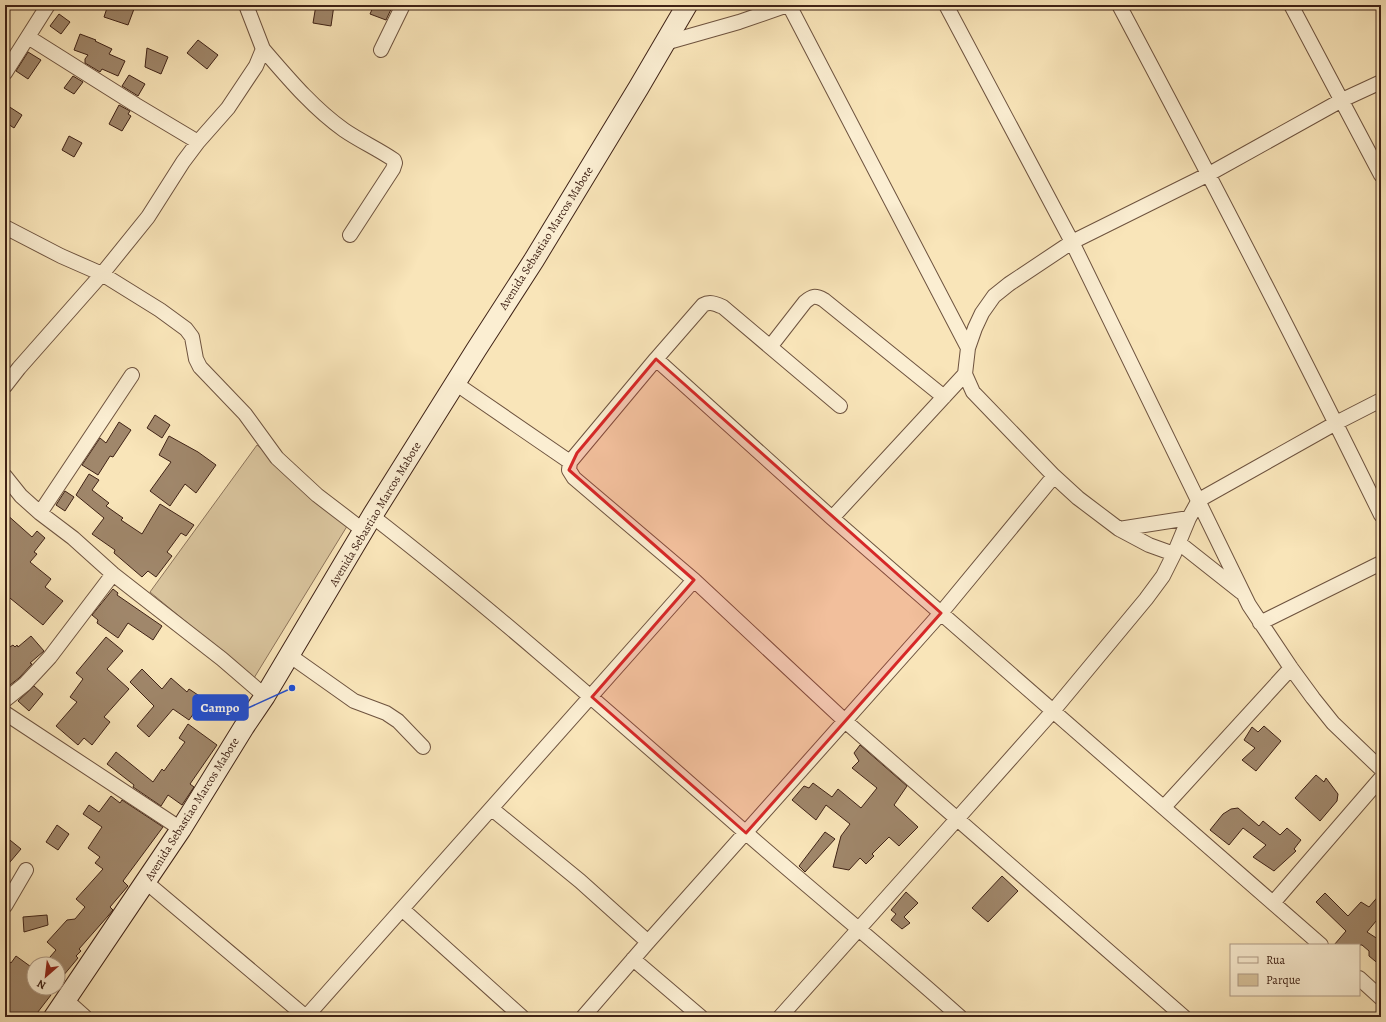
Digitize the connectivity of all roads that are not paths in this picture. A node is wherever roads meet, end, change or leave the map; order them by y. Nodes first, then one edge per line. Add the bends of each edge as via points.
1 (48, 5) edge
2 (246, 5) edge
3 (403, 5) edge
4 (687, 5) edge
5 (788, 5) edge
6 (946, 5) edge
7 (1120, 5) edge
8 (1291, 5) edge
9 (28, 37) junction
10 (666, 43) junction
11 (263, 50) junction
12 (381, 50) dead end
13 (5, 73) edge
14 (1381, 82) edge
15 (1342, 100) junction
16 (198, 142) junction
17 (1209, 174) junction
18 (1381, 175) edge
19 (5, 227) edge
20 (350, 235) dead end
21 (1072, 242) junction
22 (102, 274) junction
23 (770, 347) junction
24 (968, 348) junction
25 (656, 359) junction
26 (965, 374) junction
27 (132, 375) dead end
28 (455, 383) junction
29 (5, 386) edge
30 (944, 396) junction
31 (1381, 400) edge
32 (840, 406) dead end
33 (1336, 423) junction
34 (570, 462) junction
35 (5, 476) edge
36 (1054, 476) junction
37 (1199, 500) junction
38 (40, 513) junction
39 (1381, 515) edge
40 (832, 518) junction
41 (1189, 518) junction
42 (368, 524) junction
43 (1119, 529) junction
44 (1176, 548) junction
45 (1381, 563) edge
46 (113, 574) junction
47 (694, 580) junction
48 (1244, 594) junction
49 (941, 613) junction
50 (1260, 622) junction
51 (289, 655) junction
52 (1291, 668) junction
53 (265, 696) junction
54 (592, 697) junction
55 (5, 700) edge
56 (1053, 711) junction
57 (5, 713) edge
58 (845, 721) junction
59 (423, 747) dead end
60 (1381, 769) edge
61 (1381, 778) edge
62 (1164, 808) junction
63 (492, 809) junction
64 (957, 819) junction
65 (181, 829) junction
66 (746, 833) junction
67 (26, 870) dead end
68 (146, 882) junction
69 (1273, 903) junction
70 (5, 906) edge
71 (402, 910) junction
72 (858, 930) junction
73 (648, 942) junction
74 (1320, 944) edge
75 (633, 959) junction
76 (1360, 979) edge
77 (1381, 998) edge
78 (66, 1000) junction
79 (946, 1012) edge
80 (54, 1017) edge
81 (85, 1017) edge
82 (306, 1017) edge
83 (522, 1017) edge
84 (584, 1017) edge
85 (701, 1017) edge
86 (780, 1017) edge
87 (960, 1017) edge
88 (1184, 1017) edge

1 - 9 street
2 - 11 street
3 - 12 street
4 - 10 main road, Avenida Sebastiao Marcos Mabote
5 - 10 street
5 - 24 street
6 - 21 street
7 - 17 street
8 - 15 street
9 - 13 street
9 - 16 street
10 - 28 main road, Avenida Sebastiao Marcos Mabote via 534,260
11 - 16 street via 256,66 228,108
11 - 20 street via 322,112 343,129 394,160 393,169
14 - 15 street
15 - 17 street
15 - 18 street
16 - 22 street via 148,217
17 - 21 street
17 - 33 street
19 - 22 street
21 - 24 street via 994,296 977,323
21 - 37 street
22 - 29 street
22 - 42 street via 186,329 192,337 200,367 245,414 277,458 317,495
23 - 25 street via 723,308 708,302 697,311
23 - 30 street via 805,302 816,296
23 - 32 street
24 - 26 street
25 - 34 street
25 - 40 street
26 - 30 street
26 - 36 street via 973,392
27 - 38 street
28 - 34 street
28 - 42 main road, Avenida Sebastiao Marcos Mabote
30 - 40 street
31 - 33 street
33 - 37 street
33 - 39 street
34 - 47 street via 569,470 574,478
35 - 38 street via 21,496
36 - 43 street
36 - 49 street
37 - 41 street
37 - 48 street
38 - 46 street
40 - 49 street
41 - 43 street
41 - 44 street
42 - 51 main road, Avenida Sebastiao Marcos Mabote
42 - 54 street via 434,564
43 - 44 street via 1149,545
44 - 48 street
44 - 56 street via 1163,576 1146,599
45 - 50 street
46 - 53 street
46 - 55 street via 50,657 25,684
47 - 54 street
47 - 58 street
48 - 50 street
49 - 56 street
49 - 58 street
50 - 52 street
51 - 53 main road, Avenida Sebastiao Marcos Mabote
51 - 59 street via 354,701 386,713 398,721
52 - 60 street via 1333,723
52 - 62 street
53 - 65 main road, Avenida Sebastiao Marcos Mabote
54 - 63 street
54 - 66 street
56 - 62 street
56 - 64 street
57 - 65 street
58 - 64 street
58 - 66 street
61 - 69 street
62 - 69 street
63 - 71 street
63 - 73 street via 580,881
64 - 72 street
64 - 88 street
65 - 68 main road, Avenida Sebastiao Marcos Mabote
66 - 72 street
66 - 73 street
67 - 70 street
68 - 78 main road, Avenida Sebastiao Marcos Mabote
68 - 82 street
69 - 74 street
71 - 82 street
71 - 83 street
72 - 79 street
72 - 86 street
73 - 75 street
75 - 84 street
75 - 85 street
76 - 77 street
78 - 80 main road, Avenida Sebastiao Marcos Mabote
78 - 81 street
79 - 87 street

